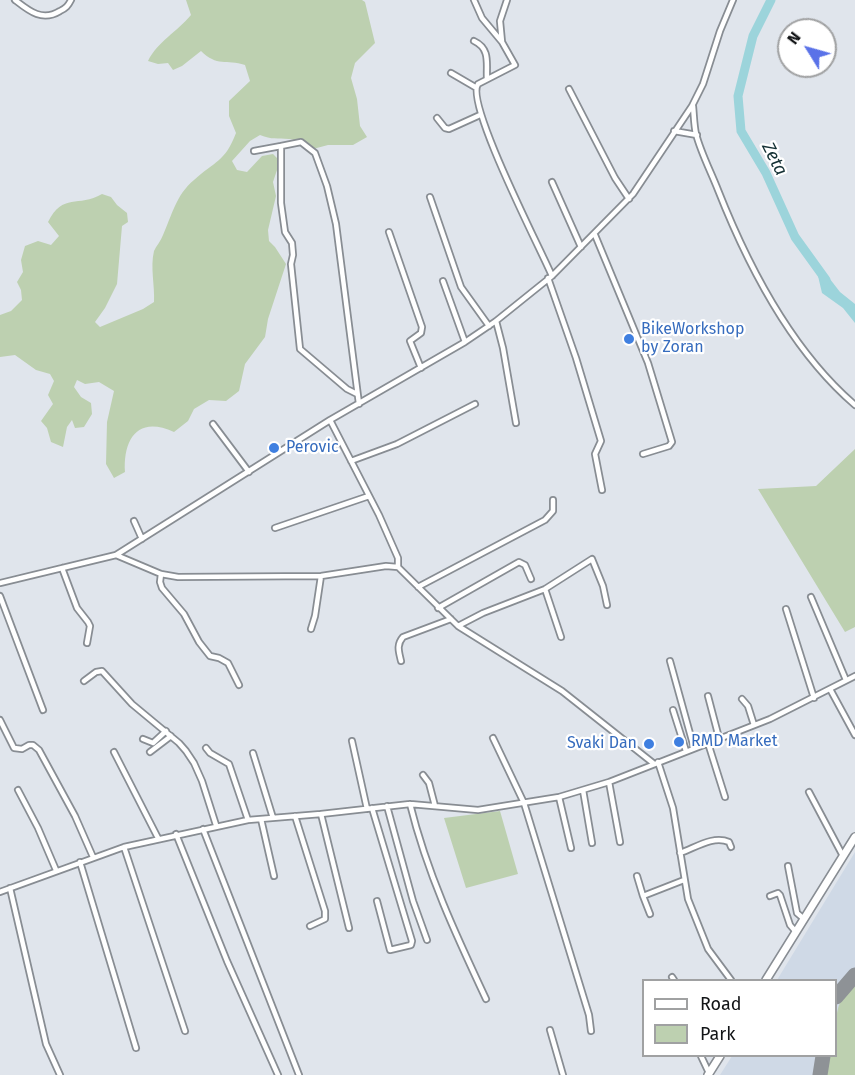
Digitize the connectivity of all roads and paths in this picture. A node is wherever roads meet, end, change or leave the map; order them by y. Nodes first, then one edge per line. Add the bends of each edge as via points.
1 (15, 0) edge
2 (71, 0) edge
3 (474, 0) edge
4 (507, 0) edge
5 (733, 0) edge
6 (474, 42) dead end
7 (502, 42) junction
8 (451, 73) dead end
9 (486, 79) junction
10 (476, 87) junction
11 (569, 89) dead end
12 (692, 106) junction
13 (480, 115) junction
14 (437, 118) dead end
15 (674, 131) junction
16 (697, 135) junction
17 (281, 146) junction
18 (254, 151) dead end
19 (552, 183) dead end
20 (430, 197) dead end
21 (628, 199) junction
22 (389, 232) dead end
23 (595, 235) junction
24 (581, 247) junction
25 (550, 277) junction
26 (443, 281) dead end
27 (496, 321) junction
28 (489, 326) junction
29 (465, 342) junction
30 (421, 368) junction
31 (357, 394) junction
32 (359, 404) junction
33 (475, 404) dead end
34 (855, 405) edge
35 (330, 420) junction
36 (516, 423) dead end
37 (213, 424) dead end
38 (643, 453) dead end
39 (351, 461) junction
40 (249, 472) junction
41 (602, 490) dead end
42 (369, 496) junction
43 (553, 500) dead end
44 (134, 521) dead end
45 (275, 528) dead end
46 (142, 539) junction
47 (116, 555) junction
48 (398, 567) junction
49 (62, 568) junction
50 (161, 574) junction
51 (321, 576) junction
52 (531, 579) dead end
53 (0, 583) edge
54 (417, 586) junction
55 (545, 589) junction
56 (0, 596) edge
57 (811, 597) dead end
58 (607, 605) dead end
59 (438, 608) junction
60 (786, 609) dead end
61 (451, 619) junction
62 (458, 626) junction
63 (311, 629) dead end
64 (561, 637) dead end
65 (87, 643) dead end
66 (401, 661) dead end
67 (670, 661) dead end
68 (855, 676) edge
69 (846, 680) junction
70 (84, 681) dead end
71 (239, 685) dead end
72 (830, 689) junction
73 (708, 696) dead end
74 (814, 698) junction
75 (742, 699) dead end
76 (43, 710) dead end
77 (673, 710) dead end
78 (0, 720) edge
79 (754, 725) junction
80 (166, 731) junction
81 (855, 735) edge
82 (171, 736) junction
83 (494, 738) dead end
84 (719, 738) junction
85 (143, 739) dead end
86 (352, 741) dead end
87 (708, 743) junction
88 (206, 748) dead end
89 (694, 748) junction
90 (686, 751) junction
91 (114, 752) dead end
92 (150, 752) dead end
93 (253, 753) dead end
94 (655, 763) junction
95 (423, 775) dead end
96 (609, 782) junction
97 (18, 789) dead end
98 (583, 790) junction
99 (809, 792) dead end
100 (559, 797) junction
101 (725, 797) dead end
102 (524, 803) junction
103 (410, 804) junction
104 (387, 806) junction
105 (435, 806) junction
106 (370, 809) junction
107 (321, 814) junction
108 (295, 816) junction
109 (273, 818) junction
110 (261, 819) junction
111 (248, 820) junction
112 (216, 825) junction
113 (203, 829) junction
114 (176, 834) junction
115 (855, 837) edge
116 (158, 838) junction
117 (620, 842) dead end
118 (592, 843) dead end
119 (124, 847) junction
120 (731, 847) dead end
121 (571, 848) dead end
122 (680, 853) junction
123 (843, 856) junction
124 (93, 857) junction
125 (80, 862) junction
126 (788, 867) dead end
127 (56, 870) junction
128 (274, 876) dead end
129 (637, 876) dead end
130 (684, 880) junction
131 (10, 888) junction
132 (0, 892) edge
133 (643, 896) junction
134 (770, 896) dead end
135 (377, 901) dead end
136 (413, 901) junction
137 (400, 902) junction
138 (650, 914) dead end
139 (804, 919) junction
140 (310, 926) dead end
141 (349, 928) dead end
142 (796, 932) junction
143 (427, 940) dead end
144 (730, 979) edge
145 (767, 979) edge
146 (486, 999) dead end
147 (550, 1030) dead end
148 (184, 1031) dead end
149 (591, 1031) dead end
150 (136, 1048) dead end
151 (701, 1057) edge
152 (719, 1057) edge
153 (709, 1074) edge
154 (60, 1075) edge
155 (278, 1075) edge
156 (299, 1075) edge
157 (563, 1075) edge

1 - 2 street via 41,16 57,13
3 - 7 street via 487,26
4 - 7 street via 500,21
5 - 12 street
6 - 9 street via 481,45 487,56
7 - 9 street via 515,65
8 - 10 street
9 - 10 street
10 - 13 street
11 - 21 street
12 - 15 street
12 - 16 street
13 - 14 street via 449,129
13 - 25 street
15 - 16 street
15 - 21 street
16 - 34 street via 730,220 786,327
17 - 18 street
17 - 31 street via 280,203 285,232 292,243 300,349
17 - 31 street via 301,142 312,148 327,186 336,225
19 - 24 street
20 - 28 street via 461,287
21 - 23 street
22 - 30 street via 422,327 421,333 410,341
23 - 24 street
23 - 38 street via 648,363 672,442
24 - 25 street
25 - 27 street
25 - 41 street via 601,441 595,454
26 - 29 street
27 - 28 street
27 - 36 street
28 - 29 street
29 - 30 street
30 - 32 street
31 - 32 street
32 - 35 street
33 - 39 street via 397,444
35 - 39 street
35 - 40 street
37 - 40 street
39 - 42 street
40 - 46 street
42 - 45 street
42 - 48 street via 398,558
43 - 54 street via 553,511 545,520
44 - 46 street
46 - 47 street
47 - 49 street
47 - 50 street
48 - 51 street
48 - 54 street
49 - 53 street
49 - 65 street via 77,609 90,626
50 - 51 street
50 - 71 street via 162,588 205,651 228,663
51 - 63 street
52 - 59 street via 525,565 519,562
54 - 59 street
55 - 58 street via 592,559
55 - 62 street
55 - 64 street
56 - 76 street
57 - 69 street
59 - 61 street
60 - 74 street
61 - 62 street
61 - 66 street via 403,637 398,645
62 - 94 street via 562,691
67 - 89 street
68 - 69 street
69 - 72 street
70 - 80 street via 102,671 132,704
72 - 74 street
72 - 81 street
73 - 84 street
74 - 79 street
75 - 79 street
77 - 90 street
78 - 124 street via 14,748 33,745 39,750
79 - 84 street
80 - 82 street
80 - 85 street via 153,743
82 - 92 street
82 - 112 street via 194,762
83 - 102 street
84 - 87 street
86 - 106 street
87 - 89 street
87 - 101 street
88 - 111 street via 229,764
89 - 90 street
90 - 94 street
91 - 116 street
93 - 109 street
94 - 96 street
94 - 122 street via 673,808
95 - 105 street
96 - 98 street
96 - 117 street
97 - 127 street
98 - 100 street
98 - 118 street
99 - 123 street
100 - 102 street
100 - 121 street
102 - 105 street via 478,810
102 - 149 street
103 - 104 street
103 - 105 street
103 - 146 street via 434,883
104 - 106 street
104 - 136 street
106 - 107 street
106 - 137 street
107 - 108 street
107 - 141 street
108 - 109 street
108 - 140 street via 325,911 325,919
109 - 110 street
110 - 111 street
110 - 128 street
111 - 112 street
112 - 113 street
113 - 114 street
113 - 156 street
114 - 116 street
114 - 155 street
115 - 123 main road
116 - 119 street
119 - 124 street
119 - 148 street
120 - 122 street via 723,839
122 - 130 street
123 - 139 main road
124 - 125 street
125 - 127 street
125 - 150 street
126 - 139 street via 797,913
127 - 131 street
129 - 133 street
130 - 133 street
130 - 144 street via 708,949
131 - 132 street
131 - 154 street via 46,1044
133 - 138 street
134 - 142 street via 780,894 790,926
135 - 137 street via 392,950 412,944
136 - 137 street
136 - 143 street
139 - 142 main road
142 - 145 main road
147 - 157 street
151 - 153 street
152 - 153 main road

